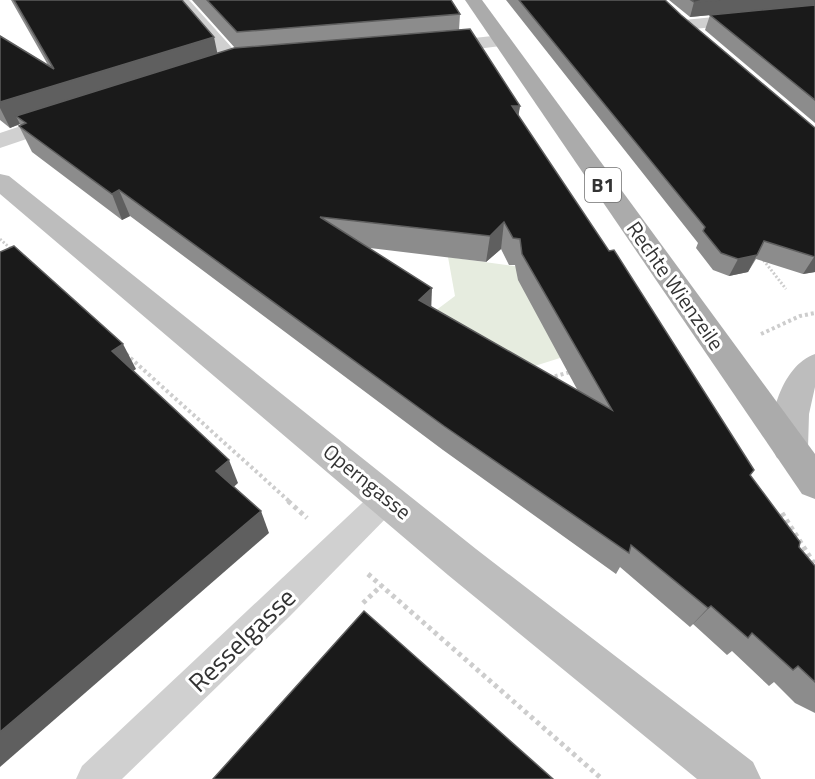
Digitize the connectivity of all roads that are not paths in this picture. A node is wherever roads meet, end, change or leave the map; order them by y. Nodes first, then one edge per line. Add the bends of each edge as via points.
1 (180, 0) edge
2 (473, 0) edge
3 (815, 12) edge
4 (679, 20) joint
5 (502, 41) junction
6 (703, 41) edge
7 (414, 49) edge
8 (260, 62) edge
9 (236, 64) junction
10 (214, 71) edge
11 (83, 112) edge
12 (0, 141) edge
13 (0, 181) edge
14 (815, 366) edge
15 (790, 448) junction
16 (815, 483) edge
17 (387, 498) junction
18 (95, 779) edge
19 (736, 779) edge

1 - 9 street
2 - 5 main road, Rechte Wienzeile / B1
3 - 4 street
4 - 6 main road
5 - 7 street
5 - 15 main road, Rechte Wienzeile / B1
8 - 9 street
9 - 10 street
11 - 12 street
13 - 17 main road, Operngasse
14 - 15 main road via 798,384 792,407
15 - 16 main road, Rechte Wienzeile / B1
17 - 18 lane, Resselgasse
17 - 19 main road, Operngasse

